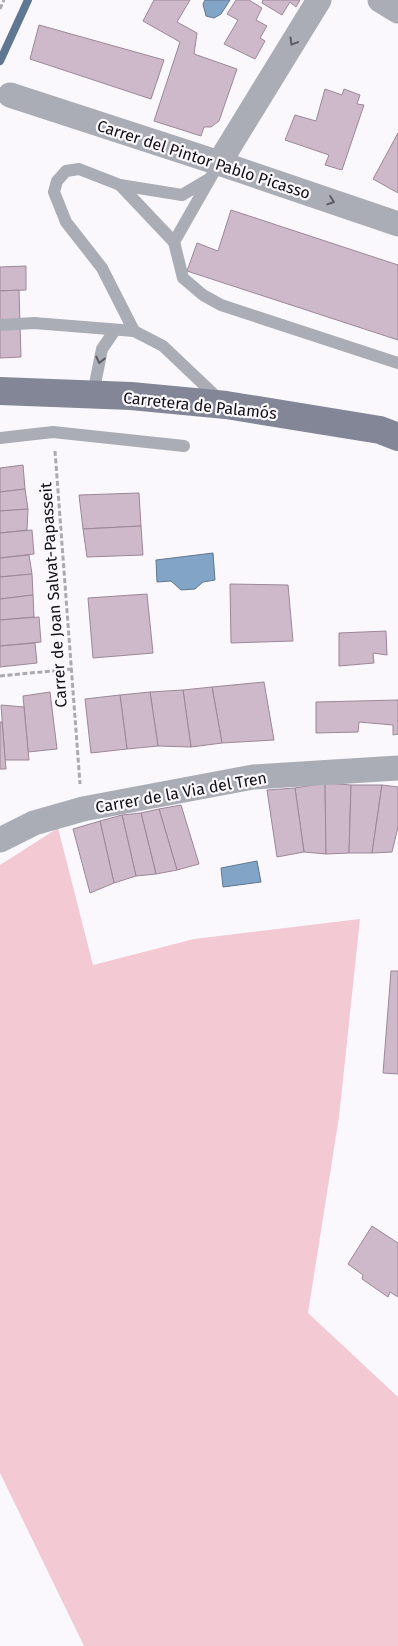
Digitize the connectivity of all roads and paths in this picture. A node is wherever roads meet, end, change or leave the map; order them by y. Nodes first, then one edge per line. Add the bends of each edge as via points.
1 (4, 0) edge
2 (319, 0) edge
3 (380, 0) edge
4 (0, 9) edge
5 (398, 11) edge
6 (10, 95) dead end
7 (214, 171) junction
8 (120, 185) junction
9 (398, 224) edge
10 (174, 242) junction
11 (0, 325) edge
12 (115, 330) junction
13 (134, 331) junction
14 (398, 363) edge
15 (0, 392) edge
16 (93, 394) junction
17 (226, 405) junction
18 (53, 432) junction
19 (398, 437) edge
20 (0, 438) edge
21 (184, 446) dead end
22 (72, 669) junction
23 (0, 676) edge
24 (398, 768) edge
25 (81, 786) dead end
26 (0, 840) edge

1 - 4 path
2 -> 7 street
3 - 5 street
6 - 7 street, Carrer del Pintor Pablo Picasso
7 - 8 lane via 182,195
7 -> 9 street, Carrer del Pintor Pablo Picasso
7 - 10 lane
8 - 10 lane
8 - 13 lane via 79,169 66,171 57,181 54,192 66,222 102,268
10 - 14 lane via 183,278 221,305
11 - 12 lane via 34,323
12 - 13 lane
12 -> 16 lane via 102,349
13 - 17 lane via 163,346
15 - 16 main road, Carretera de Palamós
16 - 17 main road, Carretera de Palamós
17 - 19 main road, Carretera de Palamós via 380,430
18 - 20 lane
18 - 21 lane
18 - 22 path, Carrer de Joan Salvat-Papasseit
22 - 23 path
22 - 25 path, Carrer de Joan Salvat-Papasseit
24 - 26 street, Carrer de la Via del Tren via 253,777 83,809 34,823

